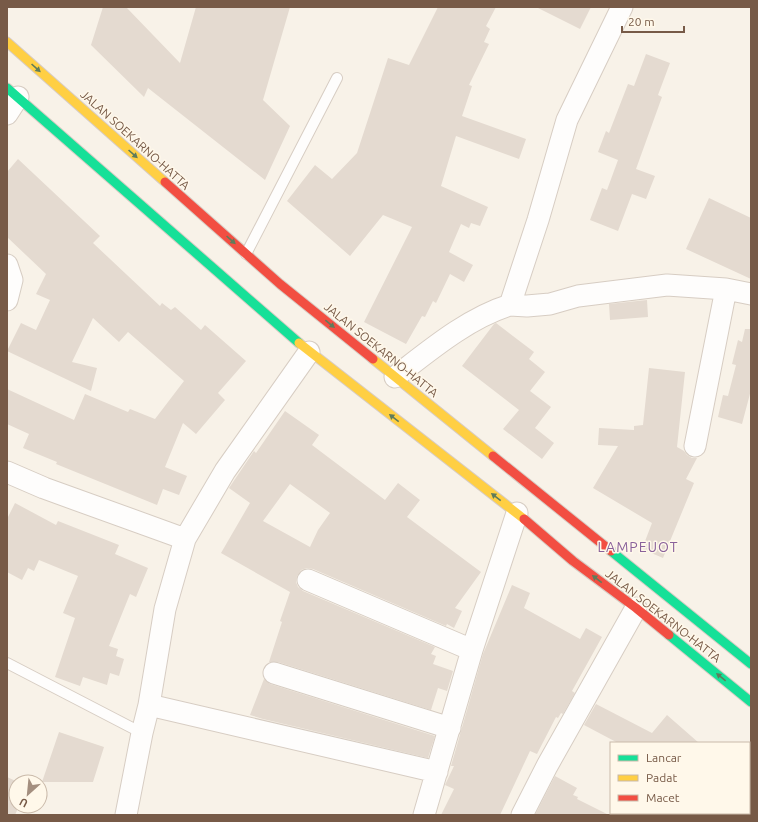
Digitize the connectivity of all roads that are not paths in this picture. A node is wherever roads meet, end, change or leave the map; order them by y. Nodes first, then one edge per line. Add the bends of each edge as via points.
1 (622, 7) edge
2 (7, 42) edge
3 (337, 78) dead end
4 (11, 100) edge
5 (246, 254) junction
6 (7, 265) edge
7 (726, 289) junction
8 (751, 294) edge
9 (7, 300) edge
10 (510, 305) junction
11 (309, 352) junction
12 (396, 377) junction
13 (694, 446) dead end
14 (7, 472) edge
15 (517, 513) junction
16 (185, 538) junction
17 (308, 580) dead end
18 (636, 608) junction
19 (472, 650) junction
20 (7, 663) edge
21 (751, 664) edge
22 (274, 673) dead end
23 (751, 702) edge
24 (149, 705) junction
25 (450, 728) junction
26 (142, 733) junction
27 (437, 772) junction
28 (126, 815) edge
29 (424, 815) edge
30 (522, 815) edge

1 - 10 street via 567,120
2 -> 5 highway, JALAN SOEKARNO-HATTA via 94,123
3 - 5 lane
4 - 11 highway, JALAN SOEKARNO-HATTA via 75,143
5 -> 12 highway, JALAN SOEKARNO-HATTA
6 - 9 street via 12,280
7 - 8 street
7 - 10 street via 666,285 578,296 550,304
7 - 13 street
10 - 12 street via 493,310 442,341
15 -> 11 highway, JALAN SOEKARNO-HATTA
11 - 16 street via 225,471
12 - 21 highway, JALAN SOEKARNO-HATTA
14 - 16 street via 44,488
18 -> 15 highway, JALAN SOEKARNO-HATTA via 573,561
15 - 19 street
16 - 24 street via 165,609
17 - 19 street
23 -> 18 highway, JALAN SOEKARNO-HATTA
18 - 30 street
19 - 25 street
20 - 26 lane
22 - 25 street
24 - 26 street
24 - 27 street
25 - 27 street
26 - 28 street
27 - 29 street

